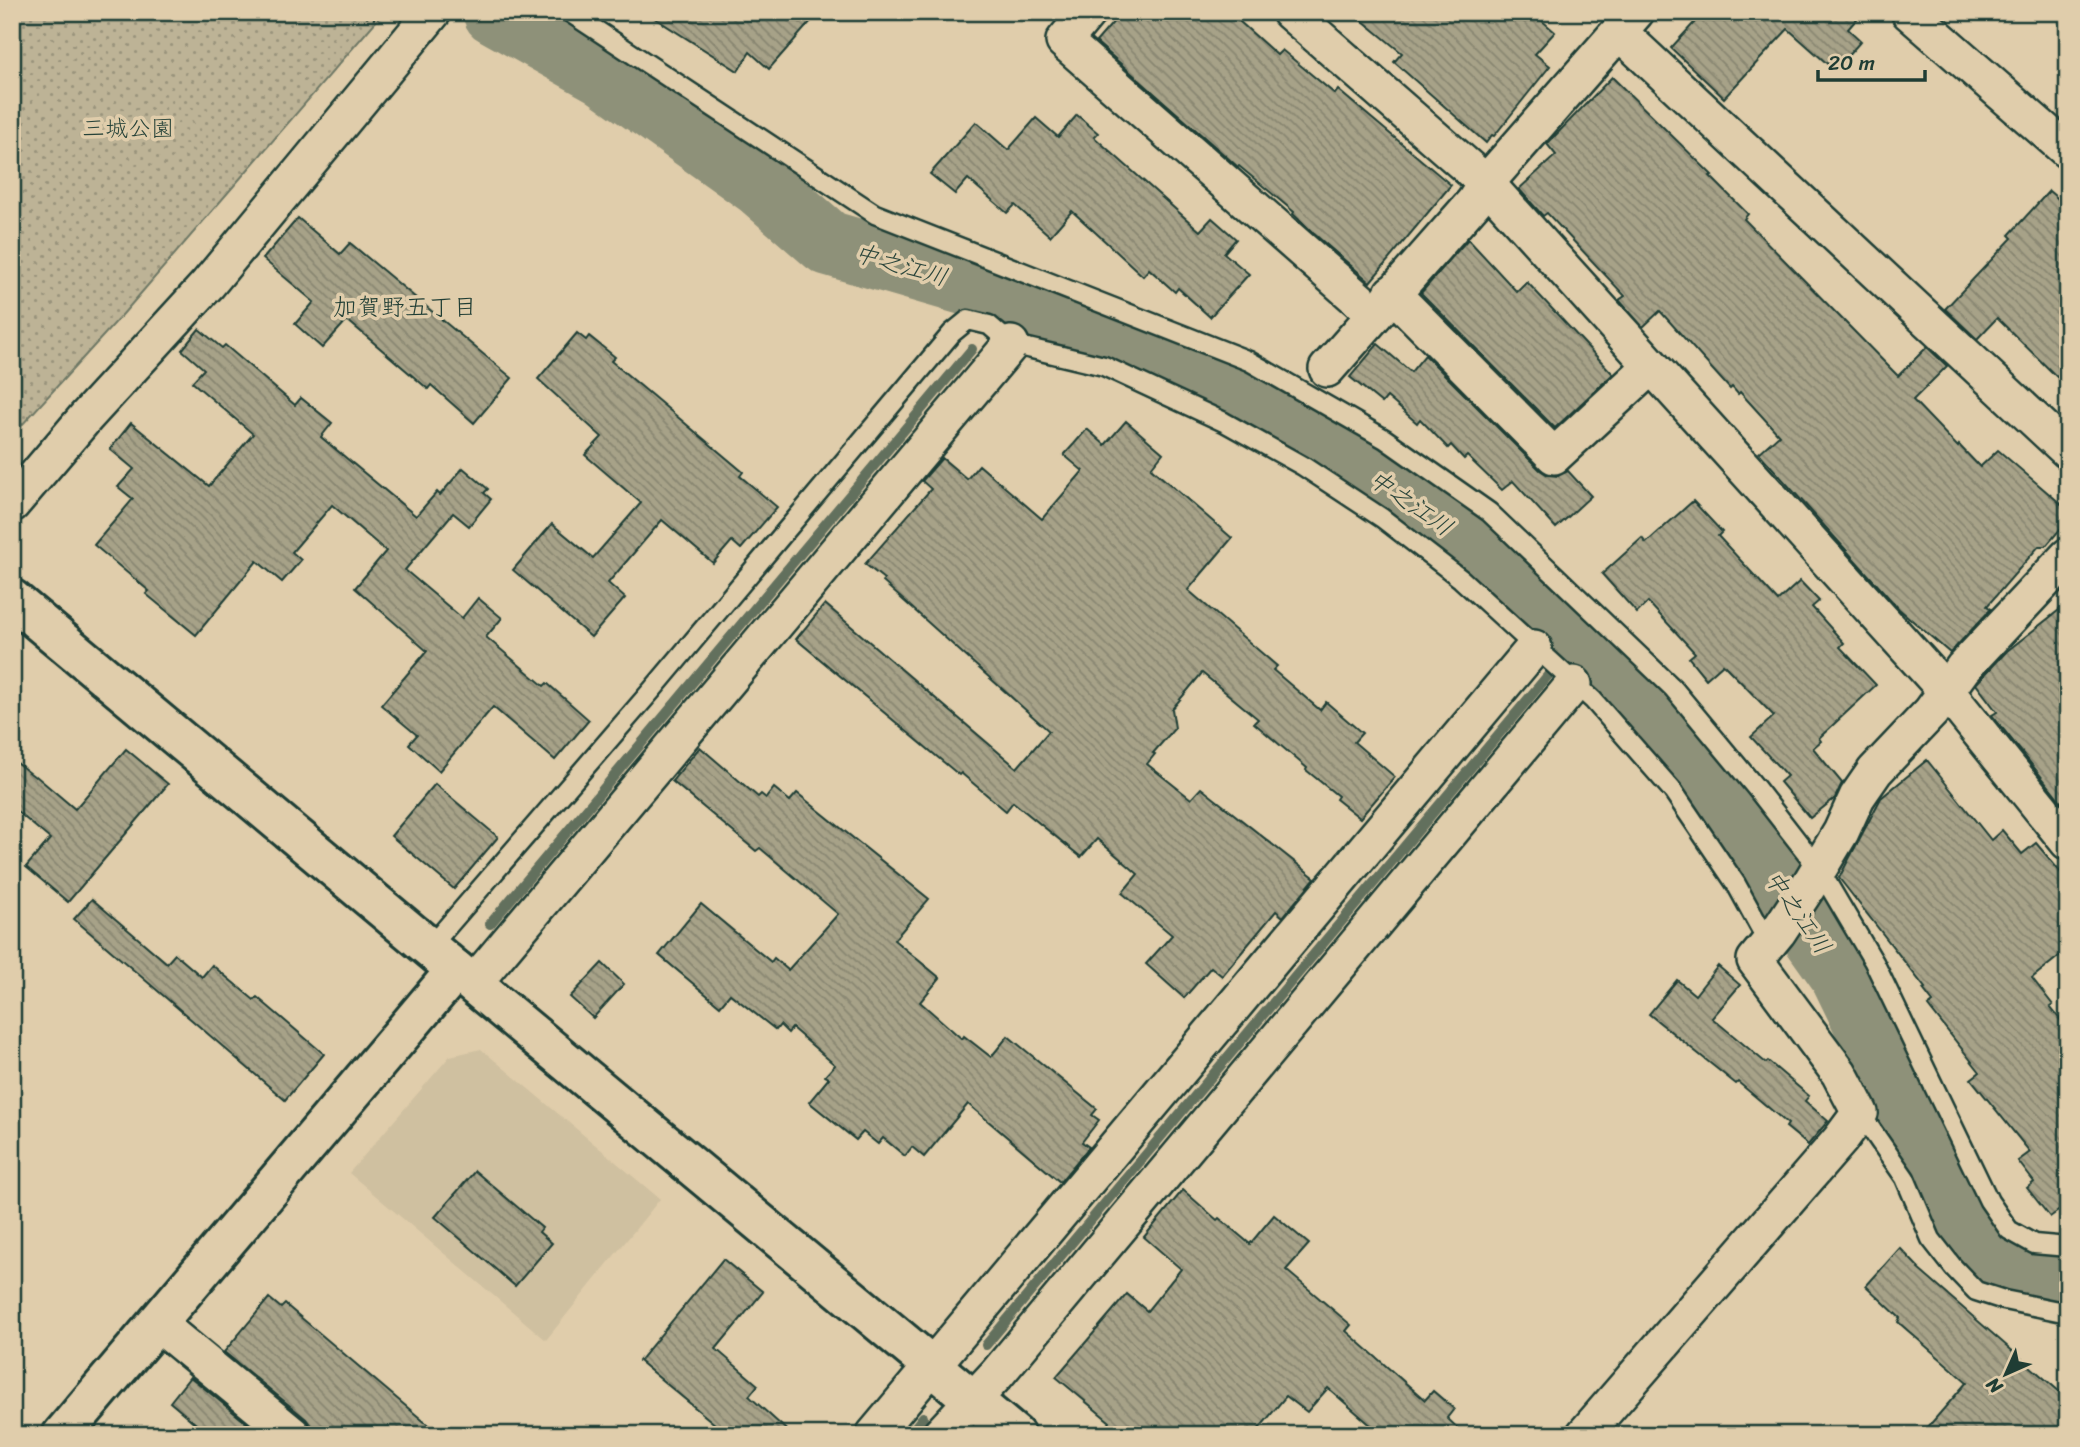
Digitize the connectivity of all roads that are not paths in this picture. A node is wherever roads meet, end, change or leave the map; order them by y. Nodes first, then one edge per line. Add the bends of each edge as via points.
1 (569, 12) edge
2 (1088, 12) edge
3 (1290, 12) edge
4 (1909, 12) edge
5 (431, 15) edge
6 (1627, 22) edge
7 (2068, 151) edge
8 (1486, 183) junction
9 (1384, 304) junction
10 (1011, 344) junction
11 (1650, 367) junction
12 (1327, 369) dead end
13 (2068, 451) edge
14 (12, 504) edge
15 (2068, 556) edge
16 (12, 599) edge
17 (1534, 648) junction
18 (1574, 684) junction
19 (1947, 692) junction
20 (2068, 842) edge
21 (1815, 876) junction
22 (1773, 938) junction
23 (453, 967) junction
24 (1860, 1113) junction
25 (2068, 1247) edge
26 (2068, 1313) edge
27 (157, 1323) junction
28 (931, 1364) junction
29 (973, 1400) junction
30 (62, 1435) edge
31 (293, 1435) edge
32 (874, 1435) edge
33 (940, 1435) edge
34 (1015, 1435) edge
35 (1584, 1435) edge

1 - 21 lane via 875,214 1249,361 1385,439 1489,512 1673,688 1756,788
2 - 9 street via 1064,41
3 - 8 street
4 - 7 street
5 - 14 street via 208,284
6 - 8 street
6 - 13 street
8 - 9 street
8 - 11 street
9 - 11 street via 1555,456
9 - 12 street
10 - 17 lane via 1104,366 1224,422 1304,466 1461,579
10 - 23 street
10 - 23 lane via 989,325 968,320 953,333 652,690
11 - 19 street
15 - 19 street via 1963,668
16 - 23 street
17 - 18 lane
17 - 28 street
18 - 22 lane via 1673,791
18 - 29 street
19 - 20 street
19 - 21 street via 1875,771
21 - 22 street
21 - 25 lane via 1874,962 1996,1211 2009,1230 2034,1244
22 - 24 street via 1755,960 1839,1073
23 - 27 street
23 - 28 street
24 - 26 lane via 1905,1178 1931,1239 1976,1291
24 - 35 street
27 - 30 street
27 - 31 street
28 - 29 street
28 - 32 street
29 - 33 street
29 - 34 street

